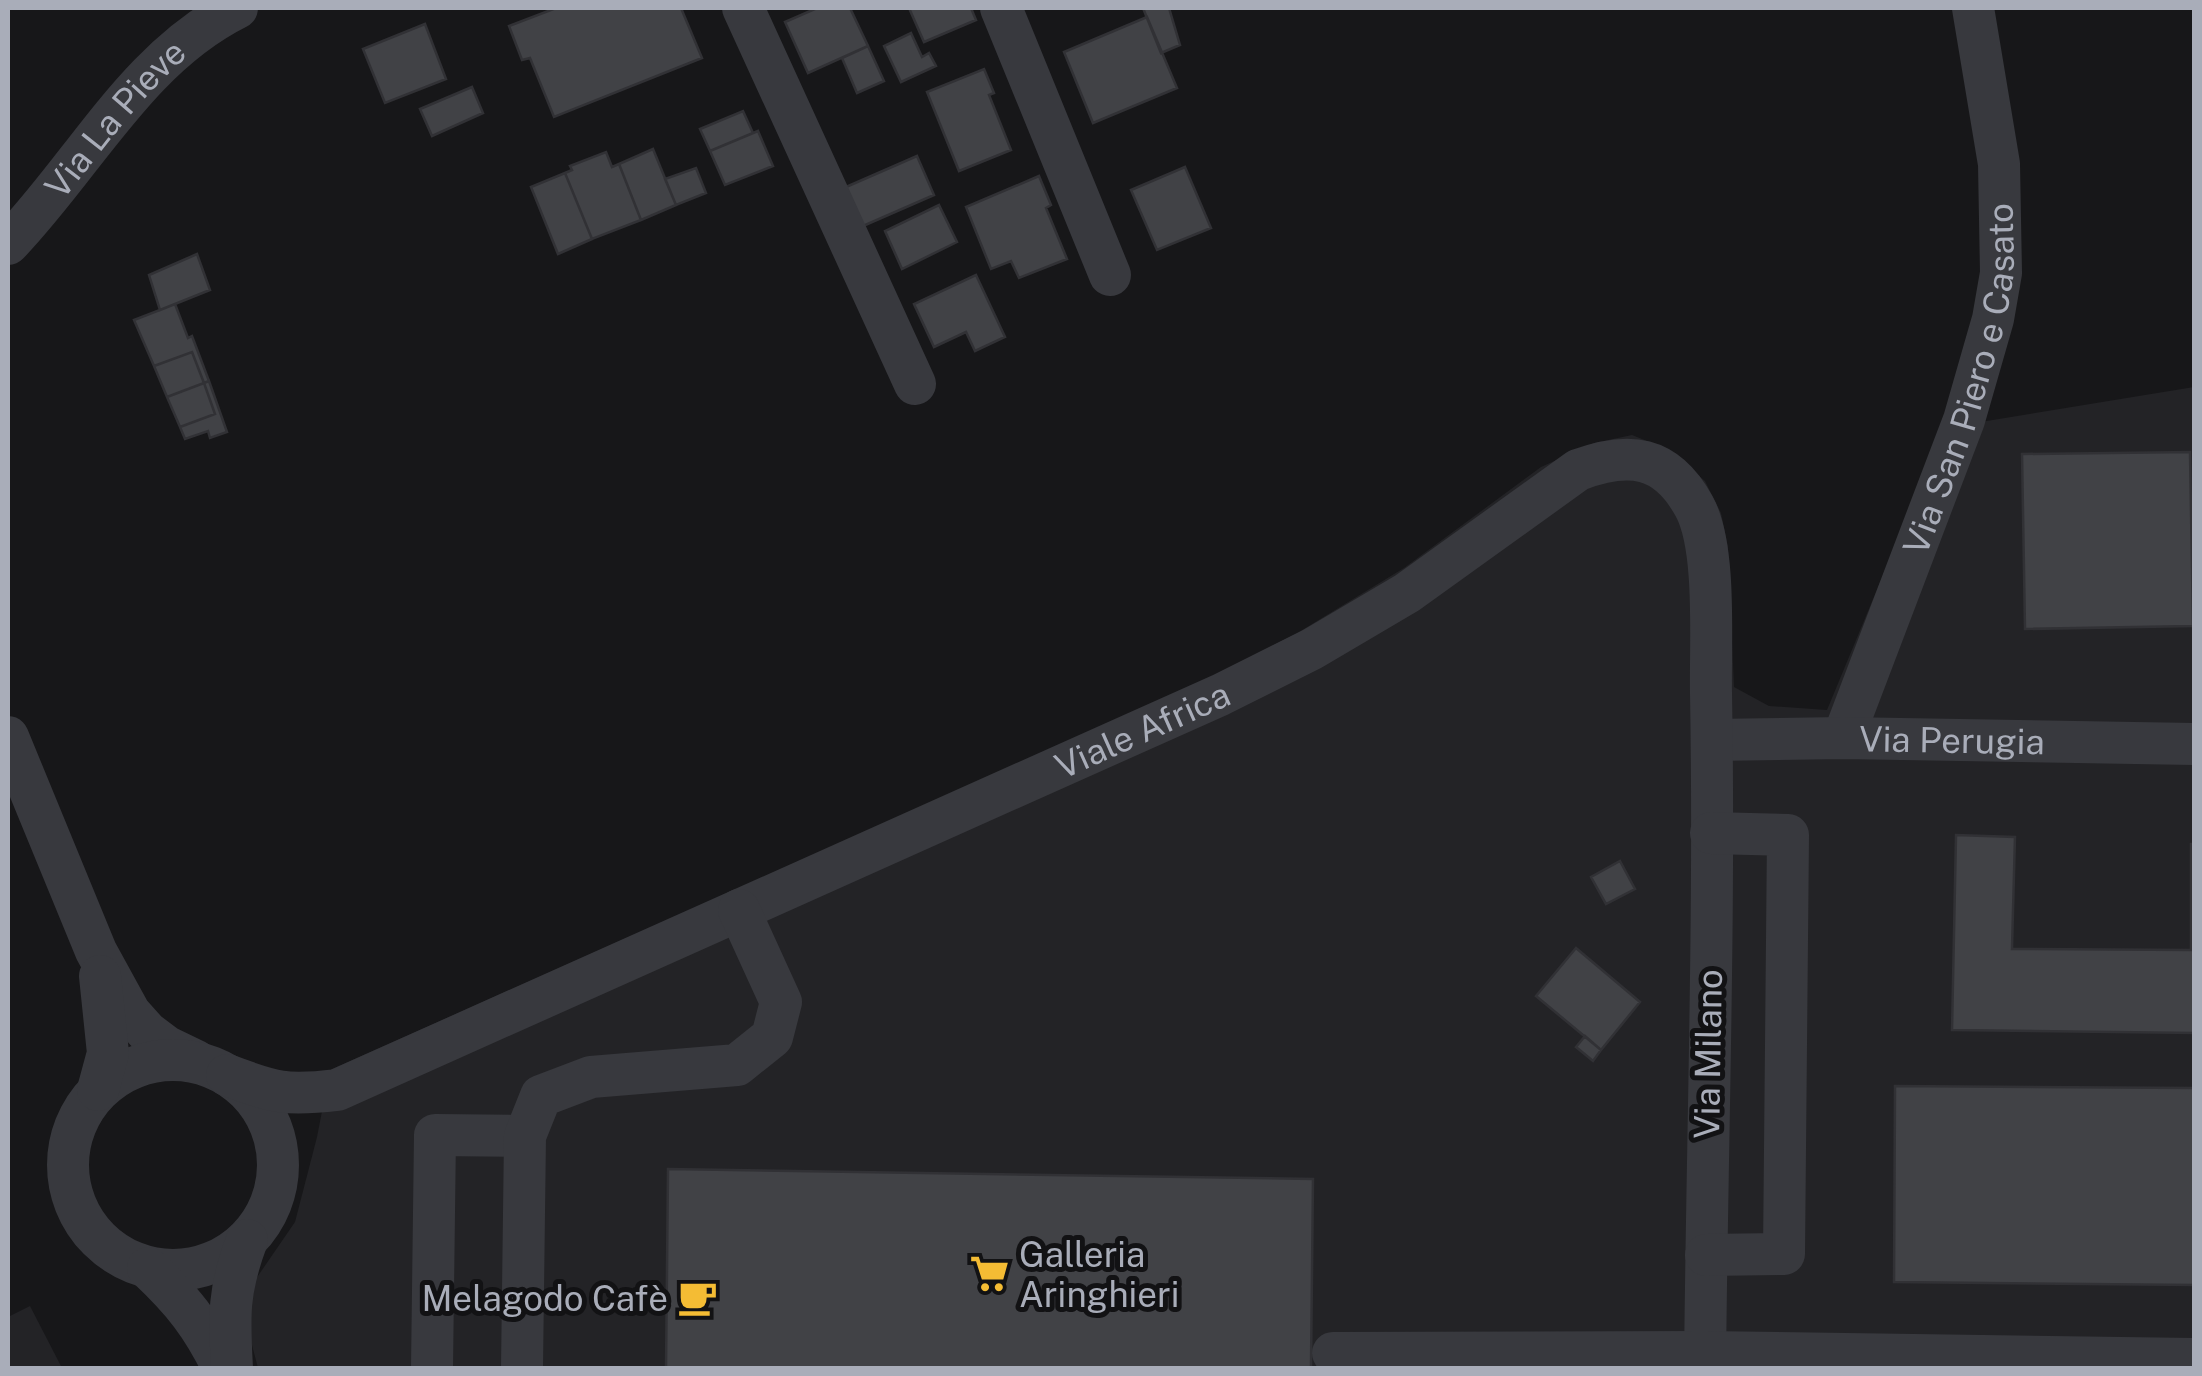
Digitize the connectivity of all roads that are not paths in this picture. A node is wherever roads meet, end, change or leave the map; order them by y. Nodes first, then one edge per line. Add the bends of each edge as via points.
1 (238, 8) edge
2 (743, 8) edge
3 (1001, 8) edge
4 (1973, 8) edge
5 (8, 244) edge
6 (1110, 274) dead end
7 (915, 384) dead end
8 (8, 738) edge
9 (1843, 738) junction
10 (1712, 740) junction
11 (2194, 744) edge
12 (1710, 833) junction
13 (739, 910) junction
14 (96, 951) junction
15 (216, 1070) junction
16 (98, 1090) junction
17 (337, 1090) junction
18 (525, 1136) junction
19 (278, 1168) junction
20 (247, 1240) junction
21 (1706, 1255) junction
22 (148, 1268) junction
23 (1333, 1353) dead end
24 (2194, 1359) edge
25 (1705, 1360) edge
26 (223, 1368) edge
27 (232, 1368) edge
28 (432, 1368) edge
29 (522, 1368) edge

1 - 5 street, Via La Pieve via 199,28 142,80
2 - 7 street
3 - 6 street
4 - 9 street, Via San Piero e Casato via 1999,164 2001,273 1993,319 1964,420
8 - 14 street
9 - 10 street, Via Perugia
9 - 11 street, Via Perugia
10 - 12 street, Via Milano
10 - 13 street, Viale Africa via 1702,526 1683,490 1658,466 1625,458 1602,461 1578,470 1406,593 1312,650
12 - 21 street, Via Milano
12 - 21 street via 1788,834 1784,1254
13 - 17 street, Viale Africa
13 - 18 street via 782,1002 772,1037 737,1066 592,1077 541,1096
14 - 15 street via 147,1032
14 - 16 street via 108,1053
15 - 16 street via 187,1060 153,1061
15 - 17 street, Viale Africa via 274,1092
15 - 19 street via 250,1092 266,1115
16 - 22 street via 75,1126 68,1178 94,1235
17 - 19 street, Viale Africa via 291,1138
18 - 28 street via 435,1135
18 - 29 street
19 - 20 street via 264,1220
20 - 22 street via 200,1268
20 - 27 street via 228,1307
21 - 25 street, Via Milano
22 - 26 street via 184,1302
23 - 25 street
24 - 25 street

